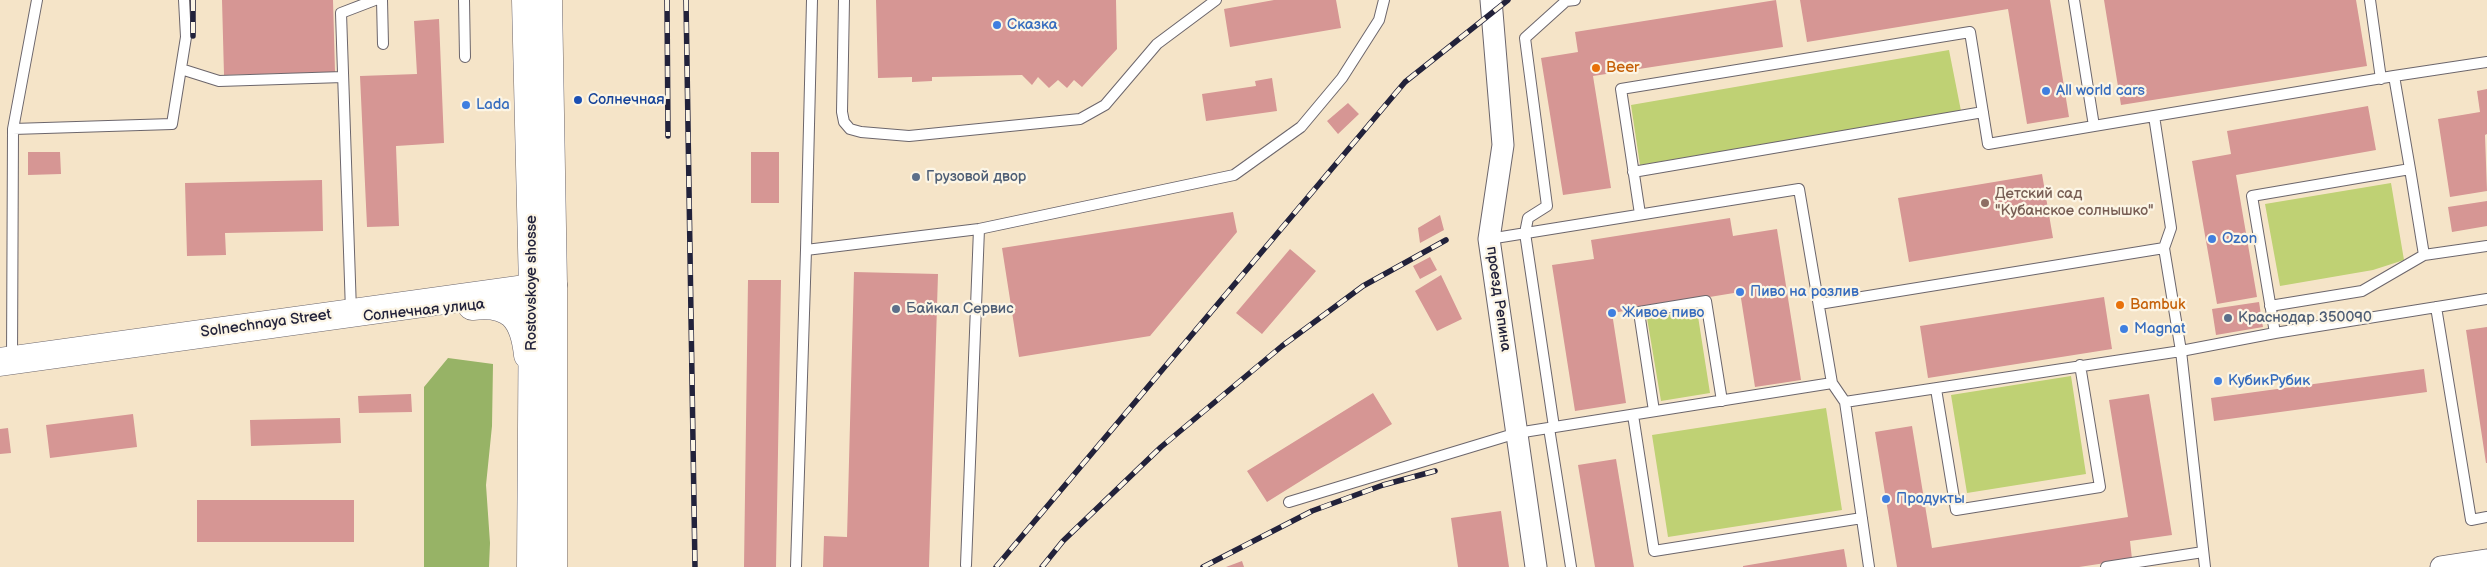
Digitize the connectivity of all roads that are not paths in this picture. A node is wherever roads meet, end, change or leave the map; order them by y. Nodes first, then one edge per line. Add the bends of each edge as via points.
1 (37, 0) edge
2 (184, 0) edge
3 (375, 0) edge
4 (382, 0) edge
5 (464, 0) edge
6 (526, 0) edge
7 (548, 0) edge
8 (812, 0) edge
9 (844, 0) edge
10 (1216, 0) edge
11 (1384, 0) edge
12 (1491, 0) edge
13 (1575, 0) edge
14 (2074, 0) edge
15 (2370, 0) edge
16 (383, 44) dead end
17 (465, 57) dead end
18 (2487, 62) edge
19 (181, 69) junction
20 (2394, 76) junction
21 (343, 77) junction
22 (2381, 78) junction
23 (1983, 112) junction
24 (2154, 116) junction
25 (2094, 126) junction
26 (13, 129) junction
27 (2410, 169) junction
28 (1634, 172) junction
29 (1640, 214) junction
30 (979, 229) junction
31 (1525, 233) junction
32 (1489, 238) junction
33 (2487, 246) edge
34 (2164, 248) junction
35 (806, 250) junction
36 (2424, 256) junction
37 (543, 286) junction
38 (2487, 298) edge
39 (1819, 304) junction
40 (2270, 306) junction
41 (2436, 307) junction
42 (351, 312) junction
43 (2275, 333) junction
44 (2181, 351) junction
45 (6, 362) edge
46 (2080, 365) junction
47 (532, 383) junction
48 (1832, 383) junction
49 (1936, 389) junction
50 (1722, 400) junction
51 (1845, 402) junction
52 (1654, 411) junction
53 (1633, 415) junction
54 (1551, 427) junction
55 (1517, 433) junction
56 (1289, 502) dead end
57 (2487, 517) edge
58 (1862, 518) junction
59 (2203, 552) junction
60 (2487, 560) edge
61 (966, 565) dead end
62 (2464, 565) edge
63 (531, 567) edge
64 (553, 567) edge
65 (796, 567) edge
66 (1536, 567) edge
67 (1571, 567) edge
68 (1869, 567) edge
69 (2106, 567) edge
70 (2205, 567) edge
71 (2440, 567) edge

1 - 26 lane
2 - 19 lane via 186,38
3 - 21 lane via 341,13
4 - 16 lane
5 - 17 lane
6 - 37 main road, Rostovskoye shosse
7 - 37 main road, Rostovskoye shosse
8 - 35 lane
9 - 10 lane via 844,122 850,129 861,132 909,136 1080,119 1105,105 1157,44
11 - 30 lane via 1379,20 1347,70 1301,127 1234,174
12 - 32 street, проезд Репина via 1503,145
13 - 31 lane via 1566,1 1525,38 1547,206 1528,218
14 - 25 lane
15 - 22 lane
18 - 20 lane
19 - 21 lane via 219,81
19 - 26 lane via 172,124
20 - 22 lane
20 - 27 lane
21 - 42 lane
22 - 24 lane
23 - 25 lane via 1988,144
23 - 28 lane
23 - 28 lane via 1970,32 1621,89
24 - 25 lane
24 - 34 lane via 2171,228
26 - 45 lane
27 - 36 lane
27 - 40 lane via 2252,196
28 - 29 lane
29 - 31 lane
29 - 39 lane via 1799,189
30 - 35 lane
30 - 61 lane
31 - 32 lane
31 - 54 lane
32 - 55 street, проезд Репина
33 - 36 lane
34 - 39 lane
34 - 44 lane
35 - 65 lane
36 - 40 lane via 2362,292
37 - 42 main road, Solnechnaya Street
37 - 47 main road, Rostovskoye shosse
37 - 64 main road, Rostovskoye shosse
38 - 41 lane
39 - 48 lane
40 - 43 lane
41 - 43 lane
41 - 57 lane via 2470,520
42 - 45 main road, Solnechnaya Street
42 - 47 main road, Солнечная улица via 357,318 489,303 498,305 512,312 522,324
43 - 44 lane
44 - 46 lane
44 - 59 lane
46 - 49 lane
46 - 49 lane via 2100,488 1956,510
47 - 63 main road, Rostovskoye shosse
48 - 50 lane
48 - 51 lane
49 - 51 lane
50 - 52 lane
50 - 52 lane via 1706,301 1639,312
51 - 58 lane
52 - 53 lane
53 - 54 lane
53 - 58 lane via 1654,551
54 - 55 lane
54 - 67 lane
55 - 56 lane
55 - 66 street, проезд Репина
58 - 68 lane
59 - 69 lane
59 - 70 lane
60 - 62 street
62 - 71 street

